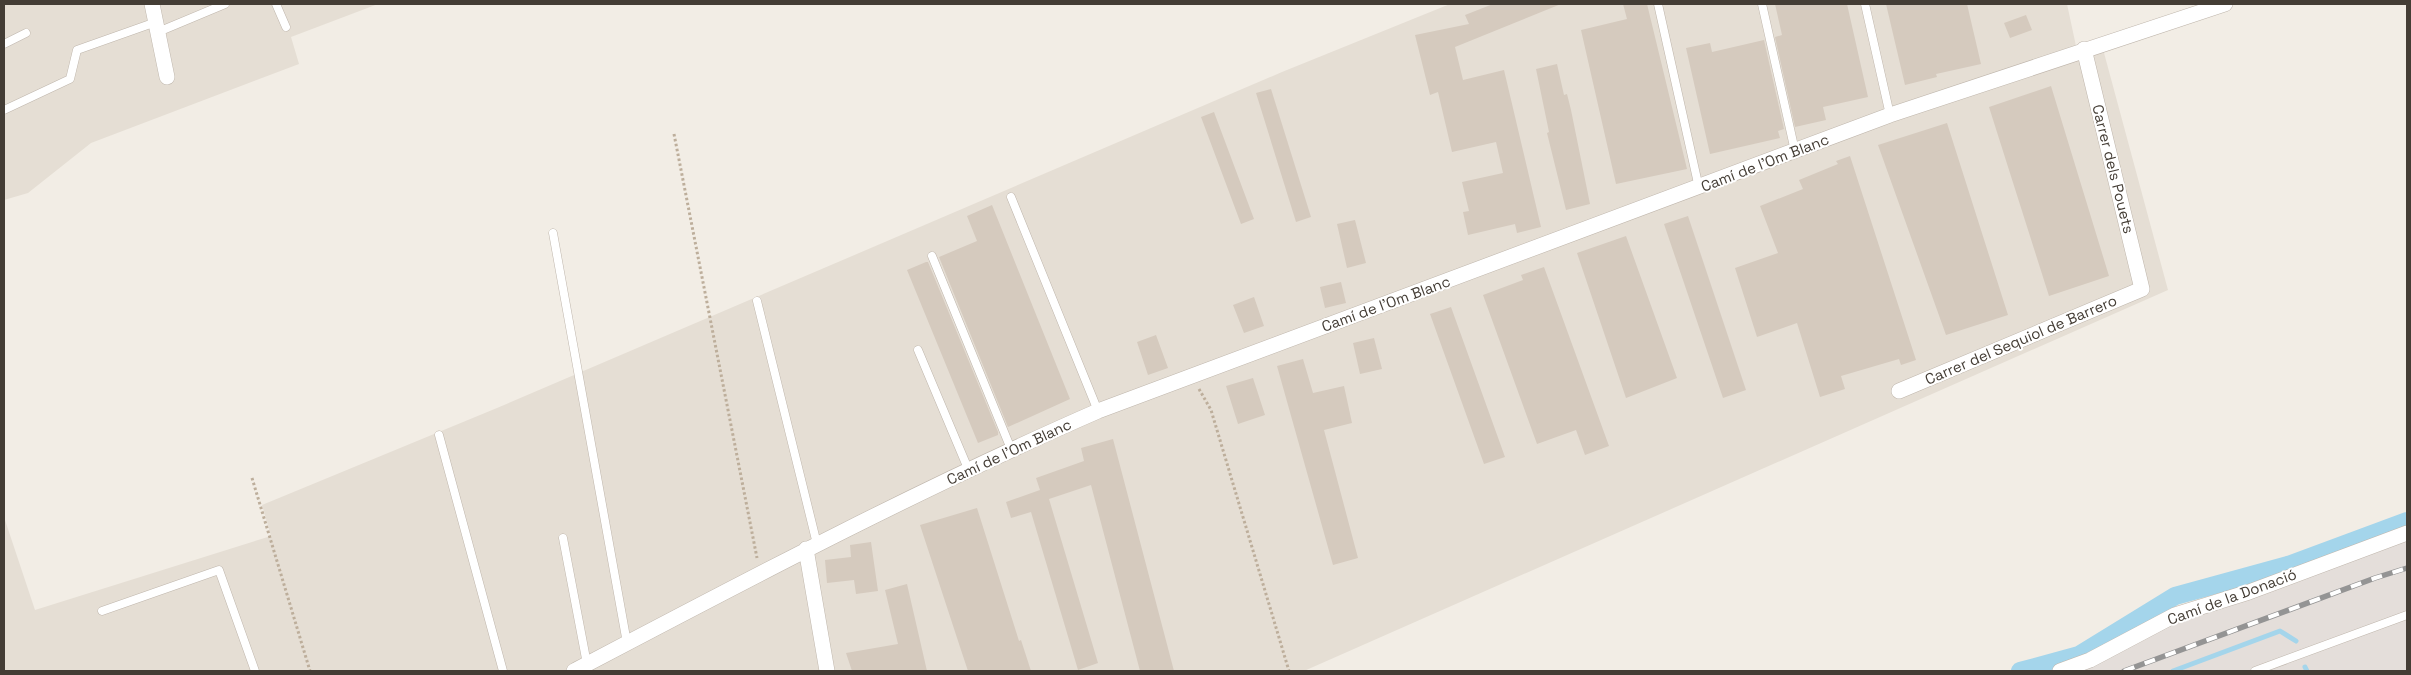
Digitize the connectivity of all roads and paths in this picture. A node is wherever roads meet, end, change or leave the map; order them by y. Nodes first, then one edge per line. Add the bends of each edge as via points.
1 (152, 4) edge
2 (225, 4) edge
3 (276, 4) edge
4 (1658, 4) edge
5 (1762, 4) edge
6 (1865, 4) edge
7 (2225, 4) edge
8 (157, 27) junction
9 (286, 27) dead end
10 (26, 33) dead end
11 (4, 44) edge
12 (2084, 49) junction
13 (168, 77) dead end
14 (4, 110) edge
15 (1890, 115) junction
16 (674, 134) dead end
17 (1795, 151) junction
18 (1699, 188) junction
19 (1011, 197) dead end
20 (553, 233) dead end
21 (932, 256) dead end
22 (2142, 289) joint
23 (758, 302) dead end
24 (918, 350) dead end
25 (1191, 376) junction
26 (1899, 391) dead end
27 (1098, 410) junction
28 (440, 435) dead end
29 (1011, 448) junction
30 (969, 471) junction
31 (252, 478) dead end
32 (2407, 533) edge
33 (563, 538) dead end
34 (812, 547) junction
35 (760, 574) junction
36 (102, 612) dead end
37 (2407, 615) edge
38 (627, 643) junction
39 (581, 668) edge
40 (255, 671) edge
41 (310, 671) edge
42 (503, 671) edge
43 (827, 671) edge
44 (1289, 671) edge
45 (2060, 671) edge
46 (2255, 671) edge

1 - 8 street
2 - 8 lane
3 - 9 lane
4 - 18 lane
5 - 17 lane
6 - 15 lane
7 - 12 street, Camí de l'Om Blanc
8 - 13 street
8 - 14 lane via 77,50 70,79
10 - 11 lane
12 - 15 street, Camí de l'Om Blanc
12 - 22 street, Carrer dels Pouets
15 - 17 street, Camí de l'Om Blanc
16 - 35 path
17 - 18 street, Camí de l'Om Blanc
18 - 25 street, Camí de l'Om Blanc
19 - 27 lane
20 - 38 lane
21 - 29 lane
22 - 26 street, Carrer del Sequiol de Barrero
23 - 34 lane
24 - 30 lane
25 - 27 street, Camí de l'Om Blanc
25 - 44 path via 1211,410
27 - 29 street, Camí de l'Om Blanc
28 - 42 lane
29 - 30 street, Camí de l'Om Blanc
30 - 34 street, Camí de l'Om Blanc
31 - 41 path
32 - 45 street, Camí de la Donació via 2249,592 2175,615 2090,660
33 - 39 lane
34 - 35 street, Camí de l'Om Blanc
34 - 43 street
35 - 38 street, Camí de l'Om Blanc
36 - 40 lane via 219,570
37 - 46 lane
38 - 39 street, Camí de l'Om Blanc

